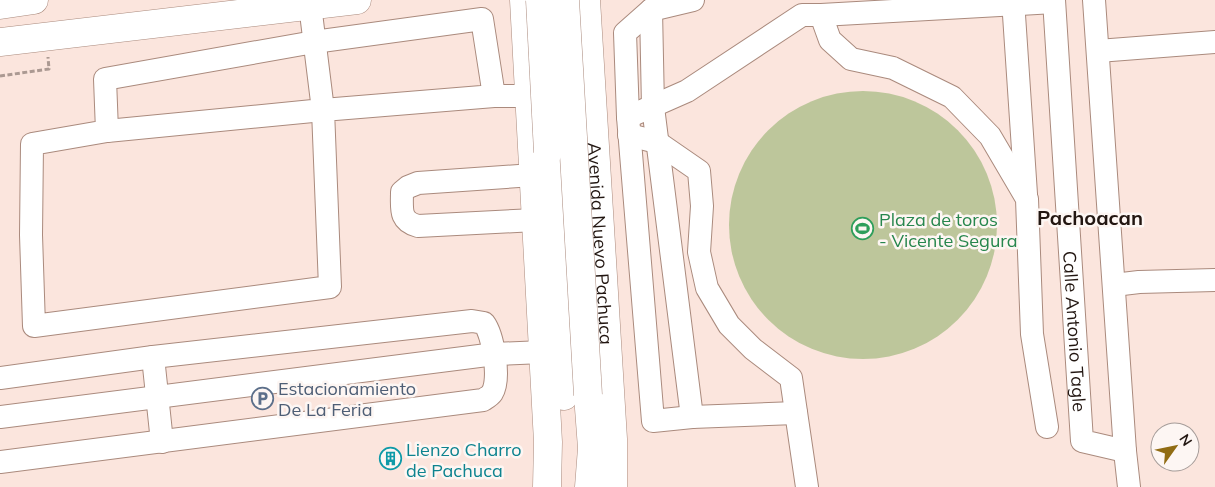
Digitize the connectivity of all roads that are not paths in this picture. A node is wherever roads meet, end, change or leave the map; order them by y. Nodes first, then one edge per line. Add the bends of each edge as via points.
1 (34, 0) edge
2 (357, 0) edge
3 (540, 0) edge
4 (565, 0) edge
5 (693, 0) edge
6 (1094, 0) edge
7 (1054, 1) edge
8 (1013, 2) edge
9 (0, 5) edge
10 (310, 6) junction
11 (587, 10) edge
12 (651, 10) junction
13 (808, 10) edge
14 (524, 13) edge
15 (0, 42) edge
16 (314, 42) junction
17 (1215, 42) edge
18 (1098, 51) junction
19 (494, 96) junction
20 (529, 96) junction
21 (653, 107) junction
22 (323, 110) junction
23 (628, 126) junction
24 (107, 131) junction
25 (657, 142) junction
26 (533, 175) junction
27 (1027, 199) junction
28 (535, 220) junction
29 (1215, 280) edge
30 (1114, 285) junction
31 (543, 352) junction
32 (495, 354) junction
33 (153, 357) junction
34 (0, 378) edge
35 (576, 395) junction
36 (157, 397) junction
37 (796, 413) junction
38 (0, 417) edge
39 (692, 417) junction
40 (1047, 427) dead end
41 (162, 442) junction
42 (1124, 451) junction
43 (0, 462) edge
44 (547, 487) edge
45 (565, 487) edge
46 (589, 487) edge
47 (613, 487) edge
48 (808, 487) edge
49 (1129, 487) edge

1 - 9 main road
2 - 10 main road
3 - 35 main road, bridge
4 - 35 main road, bridge
5 - 12 street
6 - 18 street
7 - 8 street
7 - 42 street, Calle Antonio Tagle via 1082,442
8 - 13 street
8 - 27 street
10 - 15 main road
10 - 16 street
11 - 14 main road via 539,17
11 - 47 main road, Avenida Nuevo Pachuca
12 - 21 street
12 - 23 street via 625,32
13 - 21 street via 687,91
13 - 27 street via 830,40 851,59 894,68 952,98 990,136
14 - 20 main road
16 - 19 street via 482,19
16 - 22 street
16 - 24 street via 104,79
17 - 18 street
18 - 30 street
19 - 20 street
19 - 22 street
20 - 26 main road
21 - 23 street
21 - 25 street
22 - 24 street
22 - 24 street via 330,287 34,326 32,144
23 - 25 street
23 - 39 street via 653,421
25 - 37 street via 699,171 702,206 699,252 707,288 729,325 753,350 791,378
25 - 39 street
26 - 28 main road
26 - 28 street via 418,183 402,192 402,213 409,224 418,226
27 - 40 street via 1032,334
28 - 31 main road
29 - 30 street
30 - 42 street
31 - 32 street
31 - 44 main road
32 - 33 street via 490,331 484,323 472,321
32 - 36 street
32 - 41 street via 496,385 492,394 483,400
33 - 34 street
33 - 36 street
35 - 45 main road via 566,451
35 - 46 main road via 592,448
36 - 38 street
36 - 41 street
37 - 39 street
37 - 48 street
41 - 43 street
42 - 49 street

